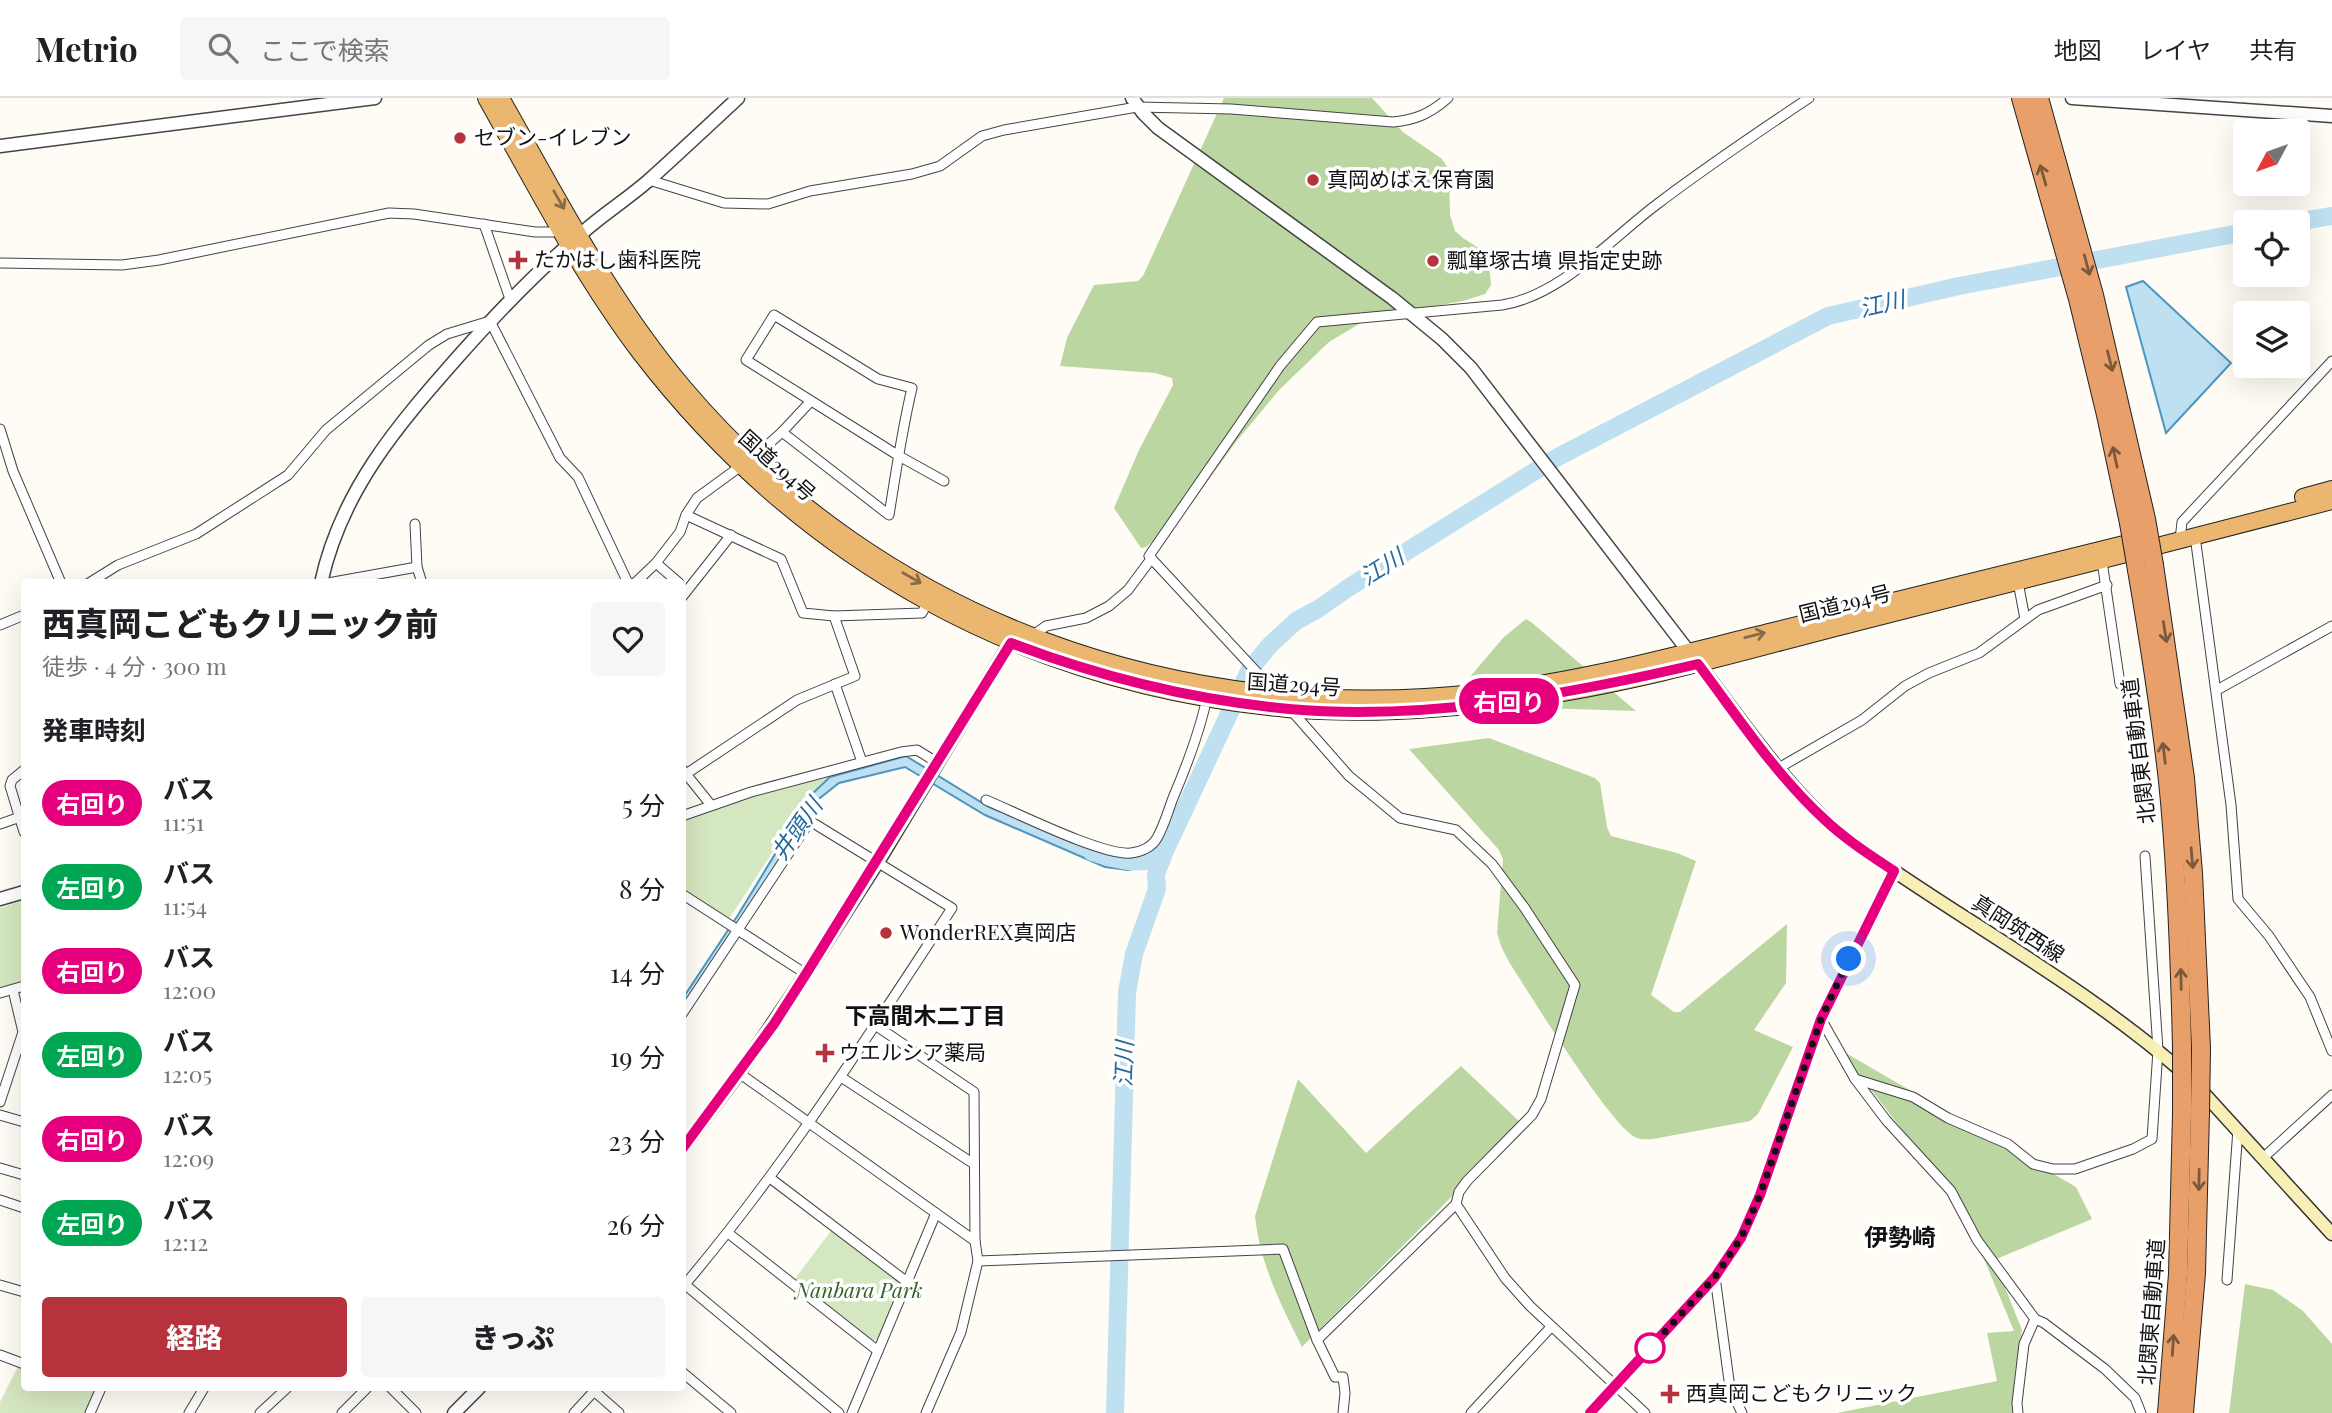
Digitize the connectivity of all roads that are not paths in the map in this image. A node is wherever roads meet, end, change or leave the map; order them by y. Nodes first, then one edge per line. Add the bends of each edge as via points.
1 (375, 98) edge
2 (486, 98) edge
3 (501, 98) edge
4 (738, 98) edge
5 (1448, 98) edge
6 (1810, 98) edge
7 (2021, 98) edge
8 (2039, 98) edge
9 (2072, 98) edge
10 (1135, 102) edge
11 (2332, 116) edge
12 (0, 146) edge
13 (649, 180) junction
14 (484, 225) junction
15 (561, 230) junction
16 (2070, 238) junction
17 (574, 240) junction
18 (0, 263) edge
19 (510, 299) junction
20 (1412, 314) junction
21 (490, 321) junction
22 (2332, 361) edge
23 (811, 401) junction
24 (0, 429) edge
25 (782, 432) junction
26 (899, 456) junction
27 (747, 463) junction
28 (944, 481) dead end
29 (2332, 489) edge
30 (2332, 500) edge
31 (686, 515) junction
32 (415, 524) dead end
33 (730, 535) junction
34 (2185, 536) junction
35 (1151, 559) junction
36 (2102, 561) junction
37 (656, 563) junction
38 (417, 567) junction
39 (2145, 567) junction
40 (59, 579) edge
41 (95, 579) edge
42 (322, 579) edge
43 (350, 579) edge
44 (421, 579) edge
45 (626, 579) edge
46 (639, 579) edge
47 (673, 579) edge
48 (2018, 582) junction
49 (686, 586) edge
50 (2107, 586) junction
51 (927, 603) junction
52 (834, 615) junction
53 (21, 616) edge
54 (2025, 619) junction
55 (0, 625) edge
56 (2332, 626) edge
57 (1020, 637) junction
58 (1693, 658) junction
59 (835, 684) junction
60 (2120, 684) dead end
61 (2217, 690) junction
62 (1213, 695) junction
63 (1277, 695) junction
64 (1249, 698) junction
65 (1290, 709) junction
66 (862, 762) junction
67 (936, 765) junction
68 (1777, 769) junction
69 (686, 771) edge
70 (21, 772) edge
71 (686, 773) edge
72 (986, 800) dead end
73 (711, 805) junction
74 (21, 814) edge
75 (686, 814) edge
76 (21, 816) edge
77 (0, 824) edge
78 (2145, 856) dead end
79 (878, 862) junction
80 (1894, 871) junction
81 (21, 893) edge
82 (686, 897) edge
83 (0, 900) edge
84 (739, 932) junction
85 (806, 974) junction
86 (21, 987) edge
87 (13, 990) junction
88 (0, 993) edge
89 (686, 1008) edge
90 (1821, 1019) junction
91 (21, 1024) edge
92 (875, 1025) junction
93 (21, 1038) edge
94 (2158, 1050) junction
95 (2332, 1051) edge
96 (739, 1073) junction
97 (841, 1077) junction
98 (1855, 1079) junction
99 (2332, 1095) edge
100 (0, 1102) edge
101 (2191, 1112) junction
102 (0, 1115) edge
103 (21, 1121) edge
104 (809, 1124) junction
105 (2238, 1129) junction
106 (686, 1144) edge
107 (2264, 1157) junction
108 (974, 1164) junction
109 (0, 1168) edge
110 (21, 1174) edge
111 (770, 1178) junction
112 (0, 1200) edge
113 (1456, 1204) junction
114 (21, 1207) edge
115 (936, 1213) junction
116 (728, 1233) junction
117 (2332, 1234) edge
118 (975, 1241) junction
119 (978, 1261) junction
120 (1715, 1277) junction
121 (2227, 1280) dead end
122 (907, 1282) junction
123 (686, 1283) edge
124 (0, 1285) edge
125 (686, 1287) edge
126 (21, 1292) edge
127 (2035, 1319) junction
128 (1551, 1327) junction
129 (1317, 1340) junction
130 (878, 1351) junction
131 (0, 1356) edge
132 (21, 1363) edge
133 (686, 1375) edge
134 (1616, 1385) junction
135 (98, 1391) edge
136 (202, 1391) edge
137 (284, 1391) edge
138 (364, 1391) edge
139 (394, 1391) edge
140 (476, 1391) edge
141 (594, 1391) edge
142 (598, 1391) edge
143 (90, 1413) edge
144 (189, 1413) edge
145 (260, 1413) edge
146 (342, 1413) edge
147 (416, 1413) edge
148 (454, 1413) edge
149 (574, 1413) edge
150 (619, 1413) edge
151 (732, 1413) edge
152 (839, 1413) edge
153 (852, 1413) edge
154 (926, 1413) edge
155 (1343, 1413) edge
156 (1471, 1413) edge
157 (1590, 1413) edge
158 (1645, 1413) edge
159 (1742, 1413) edge
160 (2018, 1413) edge
161 (2141, 1413) edge
162 (2167, 1413) edge
163 (2184, 1413) edge

1 - 12 street
2 - 15 highway, 国道294号
3 -> 17 highway, 国道294号
4 - 13 street
5 - 10 street via 1433,111 1394,122
6 - 20 street via 1657,204 1549,288 1513,304
16 -> 7 highway, 北関東自動車道
8 - 16 highway, 北関東自動車道
9 - 11 street
10 - 13 street via 982,136 940,166 912,174 810,191 768,204 724,203
10 - 20 street via 1189,152
13 - 17 street
14 - 15 street via 535,232
14 - 18 street via 389,213 122,265
14 - 19 street
15 - 17 highway, 国道294号
16 - 39 highway, 北関東自動車道, bridge via 2086,297 2106,415 2137,521
17 - 19 street
17 - 27 highway, 国道294号 via 612,313 642,355 696,418
19 - 21 street
20 - 35 street via 1317,322 1280,366
20 - 58 street via 1471,368
21 - 41 street via 447,334 429,345 326,430 288,475 196,534 118,565
21 - 42 street via 375,458 328,550
21 - 45 street via 560,458 578,477
22 - 34 street via 2182,522
23 - 25 street
23 - 26 street
23 - 26 street via 746,360 774,315 878,379 912,388
24 - 40 street
25 - 26 street via 889,515
25 - 27 street
26 - 28 street
27 - 31 street via 697,498
27 - 51 highway, 国道294号 via 825,536
27 -> 57 highway, 国道294号 via 867,551
29 - 34 highway, 国道294号
30 - 34 highway, 国道294号
31 - 33 street
31 - 37 street via 680,532
32 - 38 street
33 - 49 street
33 - 52 street via 781,559 803,613
34 - 36 highway, 国道294号
58 -> 34 highway, 国道294号
34 - 61 street
35 - 57 street via 1128,590 1109,606 1086,618
35 - 63 street
36 - 48 highway, 国道294号
36 - 50 street
37 - 46 street
37 - 47 street
38 - 43 street
38 - 44 street
101 -> 39 highway, 北関東自動車道, bridge via 2182,1048 2168,783 2149,638
39 -> 101 highway, 北関東自動車道, bridge via 2185,778 2201,1048
48 - 54 street
48 - 58 highway, 国道294号
50 - 54 street
50 - 60 street
51 - 52 street via 922,613
51 - 57 highway, 国道294号
52 - 59 street via 855,676
53 - 55 street
54 - 68 street via 1979,653 1906,686 1862,720
56 - 61 street
57 - 62 highway, 国道294号
57 - 62 highway, 国道294号 via 1104,675
57 - 67 street
58 - 63 highway, 国道294号 via 1484,692 1382,699
58 - 65 highway, 国道294号 via 1586,689 1488,703 1382,711
58 - 68 main road, 真岡筑西線
59 - 66 street
59 - 69 street via 797,700
61 - 95 street via 2238,899 2309,997
62 - 64 highway, 国道294号
62 - 72 street via 1157,839 1145,849 1121,853 1098,848
63 - 64 highway, 国道294号
63 - 65 street
64 - 65 highway, 国道294号
65 - 113 street via 1349,776 1400,818 1456,830 1492,864 1575,985 1541,1099 1532,1115 1467,1181
66 - 67 street via 916,750
66 - 73 street
67 - 79 street
68 - 80 main road, 真岡筑西線 via 1842,835
70 - 74 street via 10,786
71 - 73 street
73 - 75 street
76 - 77 street
78 - 94 street
79 - 84 street via 810,821
79 - 85 street
79 - 92 street via 952,908
80 - 90 street
80 - 94 main road, 真岡筑西線 via 2094,1002
81 - 83 street
82 - 84 street
84 - 85 street
84 - 89 street
85 - 96 street
86 - 87 street
87 - 88 street
87 - 91 street
90 - 98 street
90 - 120 street via 1751,1217
92 - 97 street
92 - 108 street via 974,1092
93 - 100 street
94 - 98 street via 2152,1139 2076,1169 2033,1164 2008,1144 1913,1097
94 - 105 main road, 真岡筑西線
96 - 104 street
96 - 106 street
97 - 104 street
97 - 108 street
98 - 127 street via 1893,1129 1951,1191 1977,1240
99 - 107 street
162 -> 101 highway, 北関東自動車道
101 -> 163 highway, 北関東自動車道 via 2196,1273
102 - 103 street
104 - 111 street
104 - 115 street
105 - 107 main road, 真岡筑西線
105 - 121 street
107 - 117 main road, 真岡筑西線
108 - 118 street
109 - 110 street
111 - 116 street
111 - 122 street
112 - 114 street
113 - 128 street via 1504,1278
113 - 129 street
115 - 118 street
115 - 122 street
116 - 123 street
116 - 130 street
118 - 119 street
119 - 129 street via 1283,1249
119 - 154 street via 961,1332
120 - 134 street
120 - 159 street via 1730,1388
122 - 130 street
124 - 126 street
125 - 152 street
127 - 160 street via 2024,1344
127 - 161 street via 2105,1369 2135,1398
128 - 134 street
128 - 156 street
129 - 155 street via 1335,1377 1343,1377
130 - 153 street
131 - 132 street
133 - 151 street
134 - 157 street
134 - 158 street
135 - 143 street
136 - 144 street
137 - 145 street
138 - 146 street
139 - 147 street
140 - 148 street
141 - 149 street
142 - 150 street

